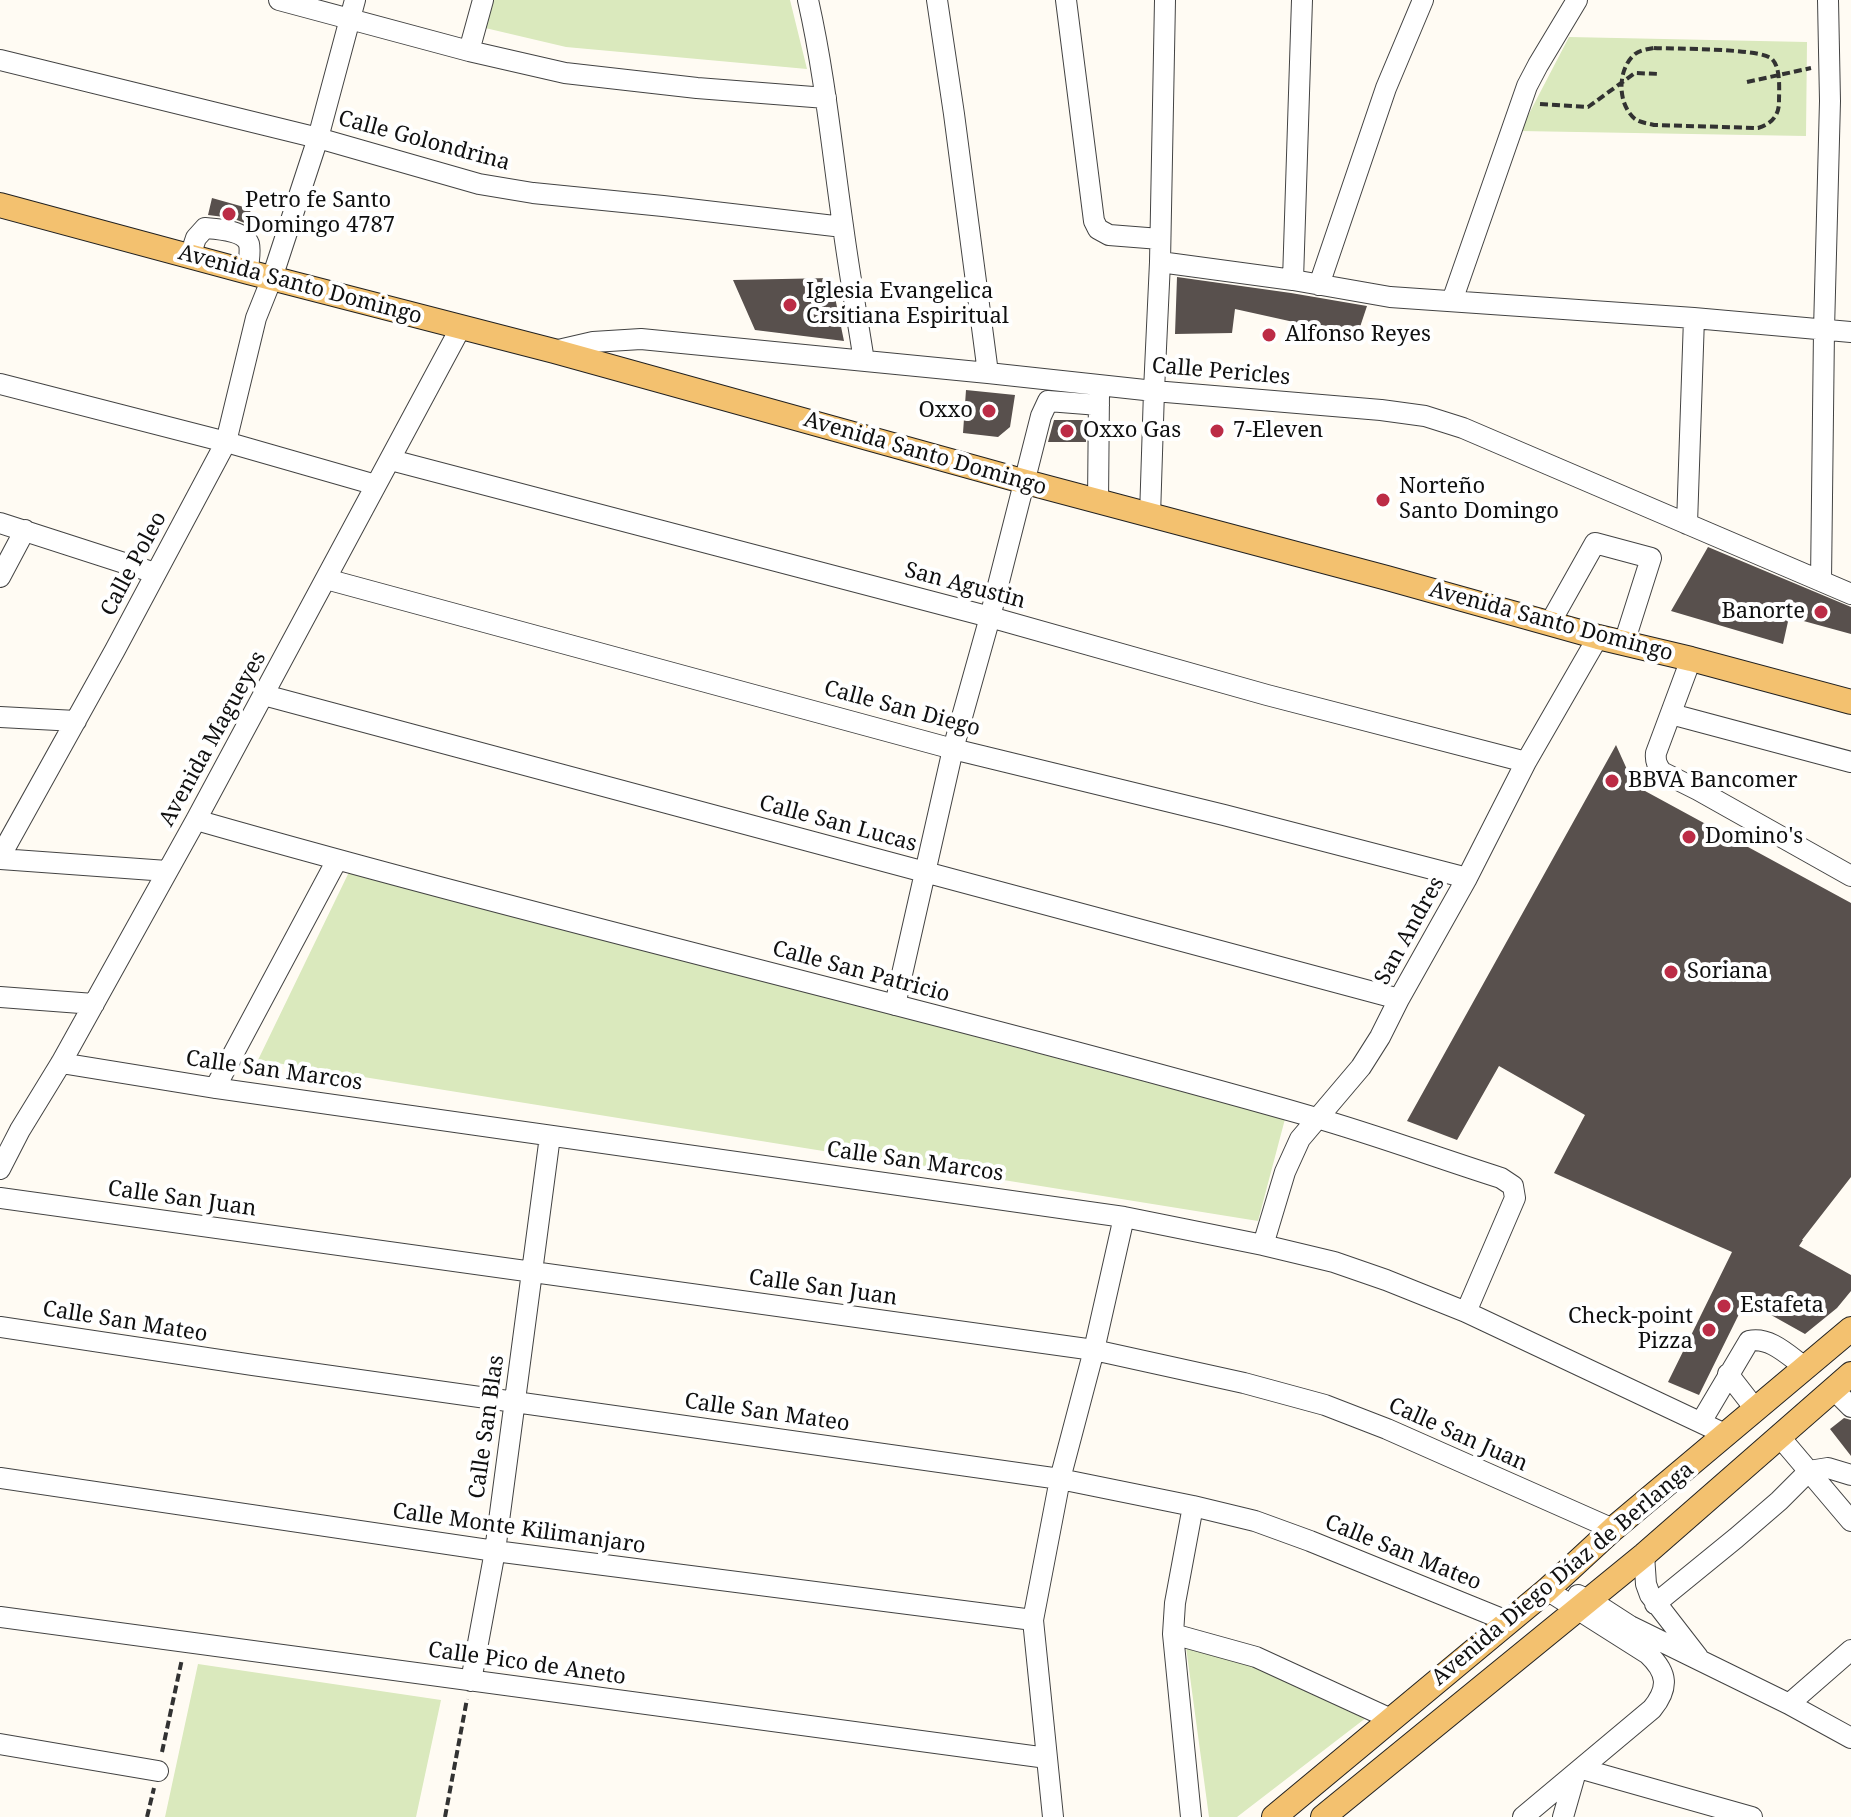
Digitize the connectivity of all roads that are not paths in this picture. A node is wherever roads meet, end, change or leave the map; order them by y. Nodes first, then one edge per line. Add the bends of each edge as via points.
1 (279, 0) edge
2 (483, 0) edge
3 (808, 0) edge
4 (937, 0) edge
5 (1066, 0) edge
6 (1165, 0) edge
7 (1302, 0) edge
8 (1423, 0) edge
9 (1577, 0) edge
10 (1828, 0) edge
11 (353, 9) edge
12 (469, 51) junction
13 (0, 60) edge
14 (826, 98) junction
15 (318, 138) junction
16 (0, 205) edge
17 (843, 227) junction
18 (1160, 239) junction
19 (190, 256) junction
20 (1160, 262) junction
21 (248, 272) junction
22 (272, 278) junction
23 (1293, 280) junction
24 (1319, 285) junction
25 (1452, 301) junction
26 (1694, 318) junction
27 (461, 327) junction
28 (1824, 330) junction
29 (1851, 332) edge
30 (554, 351) junction
31 (864, 361) junction
32 (988, 373) junction
33 (1057, 380) junction
34 (0, 384) edge
35 (1154, 391) junction
36 (1099, 395) junction
37 (1048, 401) junction
38 (226, 442) junction
39 (391, 460) junction
40 (1026, 482) junction
41 (376, 485) junction
42 (1098, 502) junction
43 (1150, 516) junction
44 (0, 523) edge
45 (1687, 524) junction
46 (25, 530) junction
47 (155, 573) junction
48 (0, 577) edge
49 (326, 579) junction
50 (1821, 581) junction
51 (1851, 594) edge
52 (990, 617) junction
53 (1550, 623) junction
54 (1598, 637) junction
55 (1624, 643) junction
56 (1691, 659) junction
57 (264, 695) junction
58 (1851, 702) edge
59 (1671, 714) junction
60 (0, 717) edge
61 (76, 721) junction
62 (953, 749) junction
63 (1526, 762) junction
64 (1851, 762) edge
65 (196, 820) junction
66 (0, 858) edge
67 (337, 860) junction
68 (167, 871) junction
69 (925, 872) junction
70 (1851, 876) edge
71 (1467, 878) junction
72 (0, 997) edge
73 (1399, 999) junction
74 (94, 1004) junction
75 (895, 1005) junction
76 (61, 1063) junction
77 (215, 1088) junction
78 (1316, 1118) junction
79 (10, 1129) edge
80 (550, 1136) junction
81 (0, 1169) edge
82 (0, 1198) edge
83 (1124, 1217) junction
84 (1263, 1245) junction
85 (532, 1273) junction
86 (1466, 1312) junction
87 (0, 1327) edge
88 (1851, 1329) edge
89 (1094, 1350) junction
90 (1806, 1368) junction
91 (1728, 1374) junction
92 (1842, 1381) edge
93 (515, 1402) junction
94 (1851, 1407) edge
95 (1756, 1410) junction
96 (1701, 1422) junction
97 (1727, 1435) junction
98 (1779, 1436) junction
99 (1809, 1471) junction
100 (1851, 1475) edge
101 (0, 1478) edge
102 (1060, 1479) junction
103 (1193, 1506) junction
104 (1851, 1521) edge
105 (1613, 1529) junction
106 (495, 1551) junction
107 (1644, 1555) junction
108 (1550, 1587) junction
109 (1655, 1604) junction
110 (1584, 1605) junction
111 (0, 1617) edge
112 (1033, 1620) junction
113 (1507, 1621) junction
114 (1625, 1631) junction
115 (1173, 1634) junction
116 (1851, 1650) edge
117 (1701, 1660) junction
118 (471, 1681) junction
119 (1789, 1704) junction
120 (1391, 1719) junction
121 (1851, 1738) edge
122 (0, 1744) edge
123 (1047, 1758) junction
124 (158, 1771) road end
125 (1578, 1772) junction
126 (1053, 1817) edge
127 (1191, 1817) edge
128 (1274, 1817) edge
129 (1323, 1817) edge
130 (1523, 1817) edge
131 (1563, 1817) edge
132 (1752, 1817) edge

1 - 11 street
2 - 12 street
3 - 14 street
4 - 32 street
5 - 18 street via 1094,221 1109,235
6 - 18 street
7 - 23 street
8 - 24 street via 1386,88
9 - 25 street via 1521,102
10 - 28 street
11 - 12 street
11 - 15 street, Calle Poleo
12 - 14 street via 565,73
13 - 15 street, Calle Golondrina
14 - 17 street
15 - 17 street, Calle Golondrina via 479,184
15 - 22 street, Calle Poleo
16 - 19 main road, Avenida Santo Domingo
17 - 31 street
18 - 20 street
19 - 21 main road, Avenida Santo Domingo
19 - 21 street via 205,228 241,235 250,247
20 - 23 street
20 - 35 street
21 - 22 main road, Avenida Santo Domingo
22 - 27 main road, Avenida Santo Domingo
22 - 38 street, Calle Poleo via 256,318
23 - 24 street
24 - 25 street
25 - 26 street
26 - 28 street
26 - 45 street
27 - 30 main road, Avenida Santo Domingo
27 - 39 street, Avenida Magueyes
28 - 29 street
28 - 50 street
30 - 31 street, Calle Pericles via 641,339
30 - 40 main road, Avenida Santo Domingo
31 - 32 street, Calle Pericles
32 - 33 street, Calle Pericles
33 - 36 street, Calle Pericles
33 - 37 street
34 - 38 street
35 - 36 street, Calle Pericles
35 - 43 street
35 - 45 street, Calle Pericles via 1425,416
36 - 37 street
36 - 42 street
37 - 40 street
38 - 41 street
38 - 47 street, Calle Poleo
39 - 41 street, Avenida Magueyes
39 - 52 street, San Agustin
40 - 42 main road, Avenida Santo Domingo
40 - 52 street
41 - 49 street, Avenida Magueyes
42 - 43 main road, Avenida Santo Domingo
43 - 53 main road, Avenida Santo Domingo
44 - 46 street
45 - 50 street, Calle Pericles
46 - 47 street
46 - 48 street
47 - 61 street, Calle Poleo
49 - 57 street, Avenida Magueyes
49 - 62 street, Calle San Diego
50 - 51 street, Calle Pericles
52 - 62 street
52 - 63 street, San Agustin
53 - 54 main road, Avenida Santo Domingo
53 - 55 street via 1595,543 1651,558
54 - 55 main road, Avenida Santo Domingo
54 - 63 street, San Andres
55 - 56 main road, Avenida Santo Domingo
56 - 58 main road, Avenida Santo Domingo
56 - 59 street
57 - 65 street, Avenida Magueyes
57 - 69 street, Calle San Lucas
59 - 64 street
59 - 70 street via 1656,757 1662,772
60 - 61 street
61 - 66 street, Calle Poleo
62 - 69 street
62 - 71 street, Calle San Diego
63 - 71 street, San Andres
65 - 67 street, Calle San Patricio
65 - 68 street, Avenida Magueyes
66 - 68 street
67 - 75 street, Calle San Patricio
67 - 77 street
68 - 74 street, Avenida Magueyes
69 - 73 street, Calle San Lucas
69 - 75 street
71 - 73 street, San Andres
72 - 74 street
73 - 78 street, San Andres via 1361,1067
74 - 76 street, Avenida Magueyes
75 - 78 street, Calle San Patricio
76 - 77 street, Calle San Marcos
76 - 79 street, Avenida Magueyes
77 - 80 street, Calle San Marcos
78 - 84 street, San Andres via 1285,1172
78 - 86 street, Calle San Patricio via 1513,1186 1515,1198
79 - 81 street, Avenida Magueyes
80 - 83 street, Calle San Marcos
80 - 85 street, Calle San Blas
82 - 85 street, Calle San Juan
83 - 84 street, Calle San Marcos
83 - 89 street
84 - 86 street, Calle San Marcos via 1334,1262
85 - 89 street, Calle San Juan
85 - 93 street, Calle San Blas
86 - 96 street, Calle San Marcos
87 - 93 street, Calle San Mateo
88 - 90 main road, Avenida Diego Díaz de Berlanga
89 - 102 street
89 - 105 street, Calle San Juan via 1325,1405
90 - 91 street via 1758,1339 1749,1341
90 - 95 main road, Avenida Diego Díaz de Berlanga
91 - 95 street
91 - 96 street
92 - 94 street
92 - 98 main road, Avenida Diego Díaz de Berlanga
93 - 102 street, Calle San Mateo
93 - 106 street, Calle San Blas
95 - 97 main road, Avenida Diego Díaz de Berlanga
96 - 97 street, Calle San Marcos
97 - 105 main road, Avenida Diego Díaz de Berlanga
98 - 99 street
98 - 107 main road, Avenida Diego Díaz de Berlanga
99 - 100 street via 1828,1468
99 - 104 street
99 - 109 street
101 - 106 street, Calle Monte Kilimanjaro
102 - 103 street, Calle San Mateo
102 - 112 street
103 - 113 street, Calle San Mateo via 1310,1541
103 - 115 street
105 - 108 main road, Avenida Diego Díaz de Berlanga
106 - 112 street, Calle Monte Kilimanjaro
106 - 118 street, Calle San Blas
107 - 109 street via 1646,1584
107 - 110 main road, Avenida Diego Díaz de Berlanga
108 - 110 street
108 - 113 main road, Avenida Diego Díaz de Berlanga
109 - 117 street
110 - 114 street
110 - 129 main road, Avenida Diego Díaz de Berlanga
111 - 118 street, Calle Pico de Aneto
112 - 123 street
113 - 120 main road, Avenida Diego Díaz de Berlanga
114 - 117 street
114 - 125 street via 1659,1665 1663,1692 1652,1709
115 - 120 street via 1256,1657
115 - 127 street
116 - 119 street
117 - 119 street
118 - 123 street, Calle Pico de Aneto
119 - 121 street
120 - 128 main road, Avenida Diego Díaz de Berlanga
122 - 124 street
123 - 126 street
125 - 130 street
125 - 131 street
125 - 132 street

